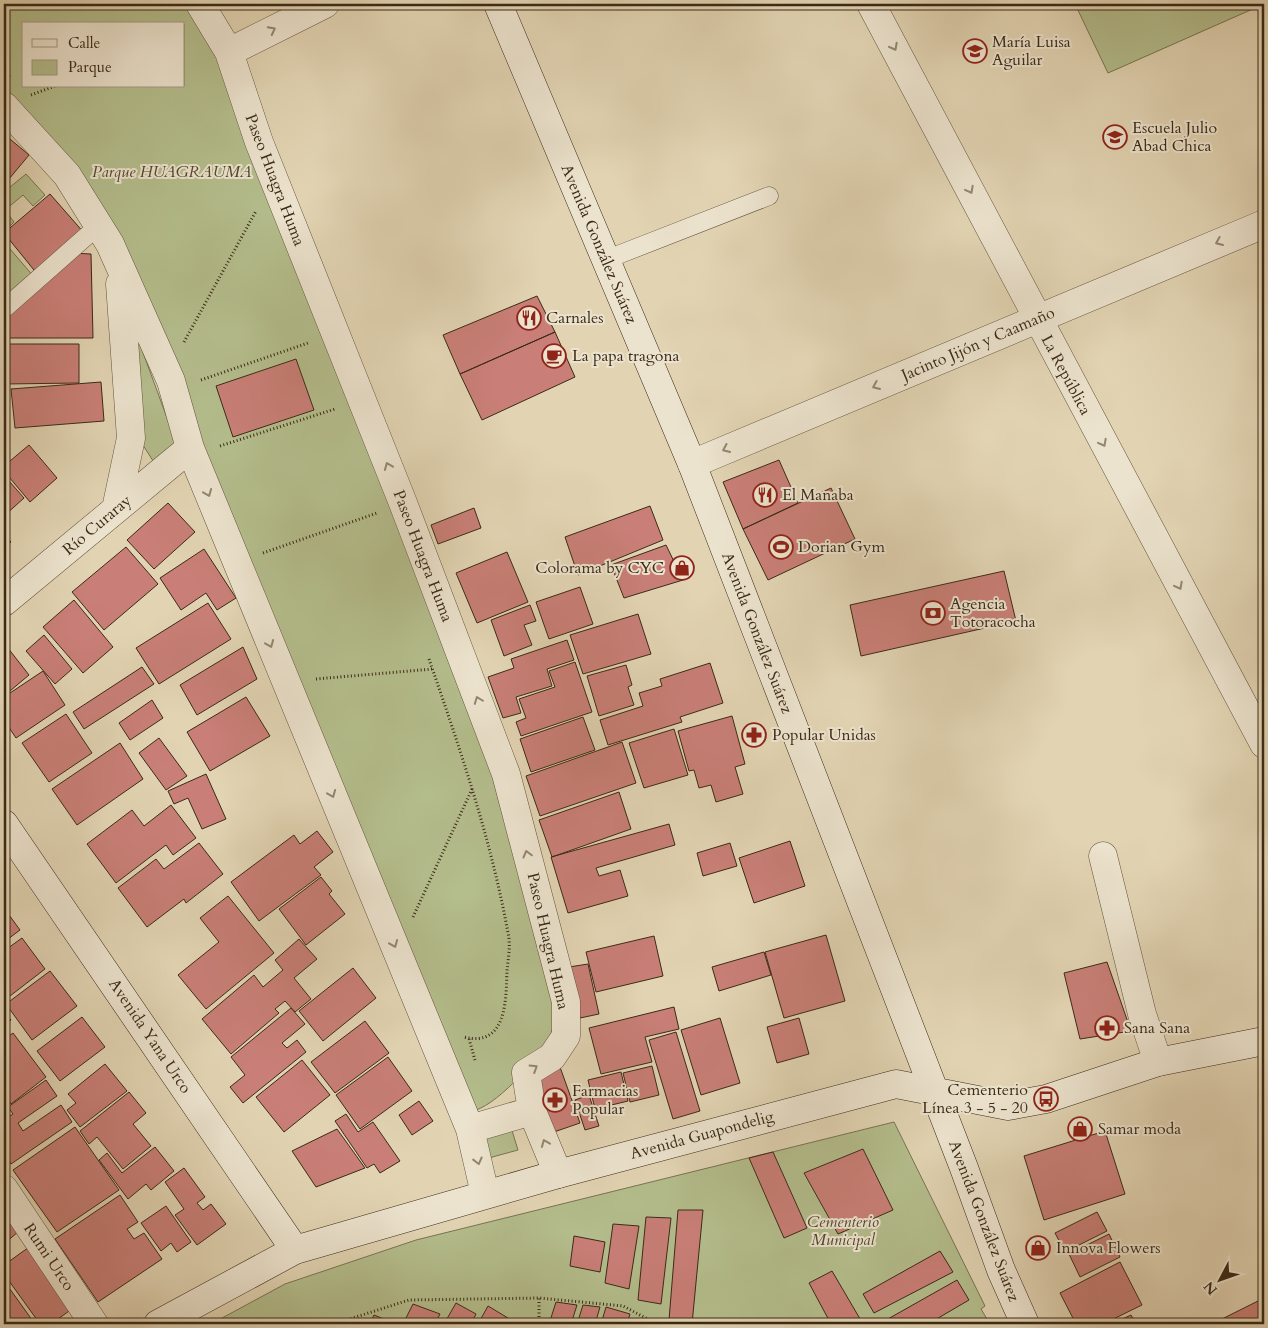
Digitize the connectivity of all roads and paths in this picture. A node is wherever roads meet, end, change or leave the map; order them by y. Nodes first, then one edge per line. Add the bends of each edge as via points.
1 (200, 4) edge
2 (325, 4) edge
3 (498, 4) edge
4 (871, 4) edge
5 (228, 52) junction
6 (50, 88) edge
7 (16, 101) edge
8 (769, 196) dead end
9 (260, 204) dead end
10 (1264, 224) edge
11 (98, 226) junction
12 (606, 260) junction
13 (119, 265) junction
14 (4, 309) edge
15 (1037, 320) junction
16 (314, 341) dead end
17 (179, 351) dead end
18 (200, 380) dead end
19 (339, 408) dead end
20 (202, 448) junction
21 (692, 464) junction
22 (376, 504) dead end
23 (116, 509) junction
24 (236, 562) junction
25 (4, 602) edge
26 (426, 651) dead end
27 (433, 669) junction
28 (306, 680) dead end
29 (1262, 736) edge
30 (473, 787) junction
31 (4, 824) edge
32 (1103, 856) dead end
33 (411, 922) dead end
34 (469, 1039) dead end
35 (1264, 1041) edge
36 (1158, 1062) junction
37 (934, 1090) junction
38 (532, 1111) junction
39 (470, 1128) junction
40 (558, 1174) junction
41 (4, 1189) edge
42 (485, 1194) junction
43 (296, 1250) junction
44 (539, 1298) junction
45 (94, 1324) edge
46 (158, 1324) edge
47 (334, 1324) edge
48 (539, 1324) edge
49 (657, 1324) edge
50 (1025, 1324) edge

1 - 5 street, Paseo Huagra Huma
5 -> 2 street
3 - 12 street, Avenida González Suárez
4 -> 15 street, La República
38 -> 5 street, Paseo Huagra Huma via 526,1073 552,1057 566,1036 566,1002 506,774 404,503 259,142
6 - 7 path
7 - 11 street
8 - 12 lane
9 - 17 path
10 -> 15 street, Jacinto Jijón y Caamaño
11 - 13 street
11 - 14 lane
12 - 21 street, Avenida González Suárez
13 - 20 street
13 - 23 street via 130,438
15 -> 21 street, Jacinto Jijón y Caamaño
15 -> 29 street, La República
16 - 18 path
19 - 20 path
20 - 23 street, Río Curaray
20 -> 24 street
21 - 37 street, Avenida González Suárez
22 - 24 path via 379,513
23 - 25 street, Río Curaray
24 -> 39 street
26 - 27 path
27 - 28 path
27 - 30 path
30 - 33 path
30 - 34 path via 509,936 504,1014 491,1033
31 - 43 street, Avenida Yana Urco
32 - 36 street via 1142,1014
35 - 36 street, Avenida Guapondelig
36 - 37 street, Avenida Guapondelig via 1046,1099 1008,1106
37 - 40 street, Avenida Guapondelig via 896,1084
37 - 50 street, Avenida González Suárez via 1000,1270
38 - 39 street
40 -> 38 street, Paseo Huagra Huma
39 -> 42 street
40 - 42 street, Avenida Guapondelig
41 - 45 street, Rumi Urco
42 - 43 street, Avenida Guapondelig
43 - 46 street, Avenida Guapondelig
44 - 47 path via 409,1300
44 - 48 path
44 - 49 path via 623,1306

